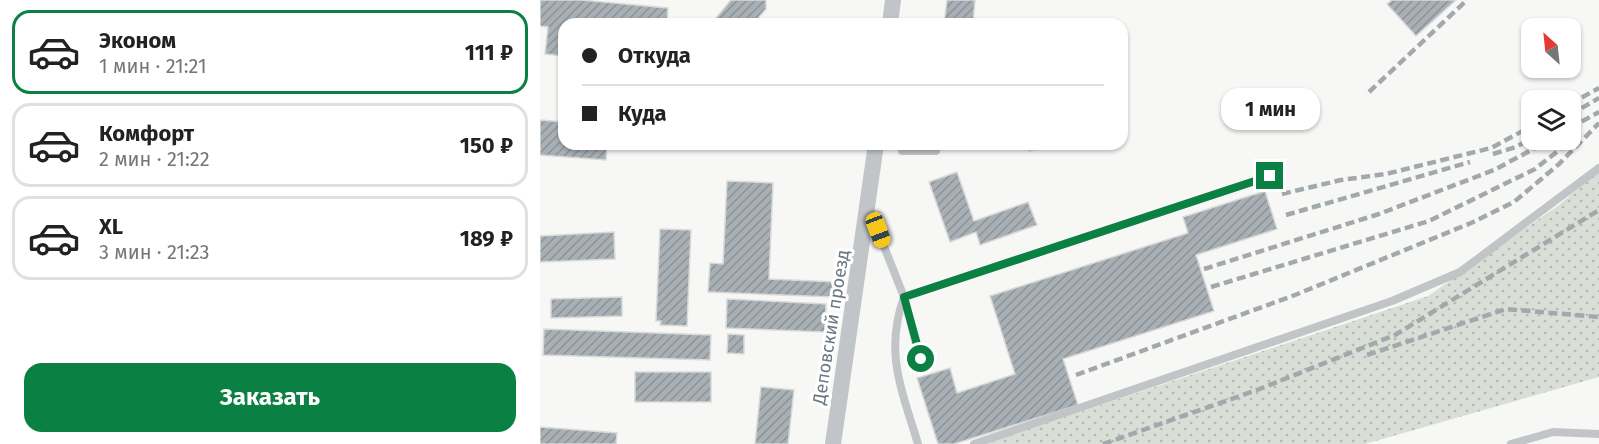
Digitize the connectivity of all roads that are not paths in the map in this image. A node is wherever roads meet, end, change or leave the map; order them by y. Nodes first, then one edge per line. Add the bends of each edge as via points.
1 (893, 0) edge
2 (891, 18) edge
3 (875, 150) edge
4 (902, 150) edge
5 (936, 150) edge
6 (1599, 168) edge
7 (1270, 176) dead end
8 (869, 207) junction
9 (904, 297) junction
10 (921, 359) dead end
11 (1599, 434) edge
12 (832, 444) edge
13 (918, 444) edge
14 (974, 444) edge
15 (1511, 444) edge

1 - 2 street
3 - 8 street, Деповский проезд
4 - 5 lane
6 - 14 lane via 1460,272 1381,305
7 - 9 lane
8 - 9 lane
8 - 12 street, Деповский проезд
9 - 10 lane
9 - 13 lane via 897,315 894,359
11 - 15 lane via 1553,432

